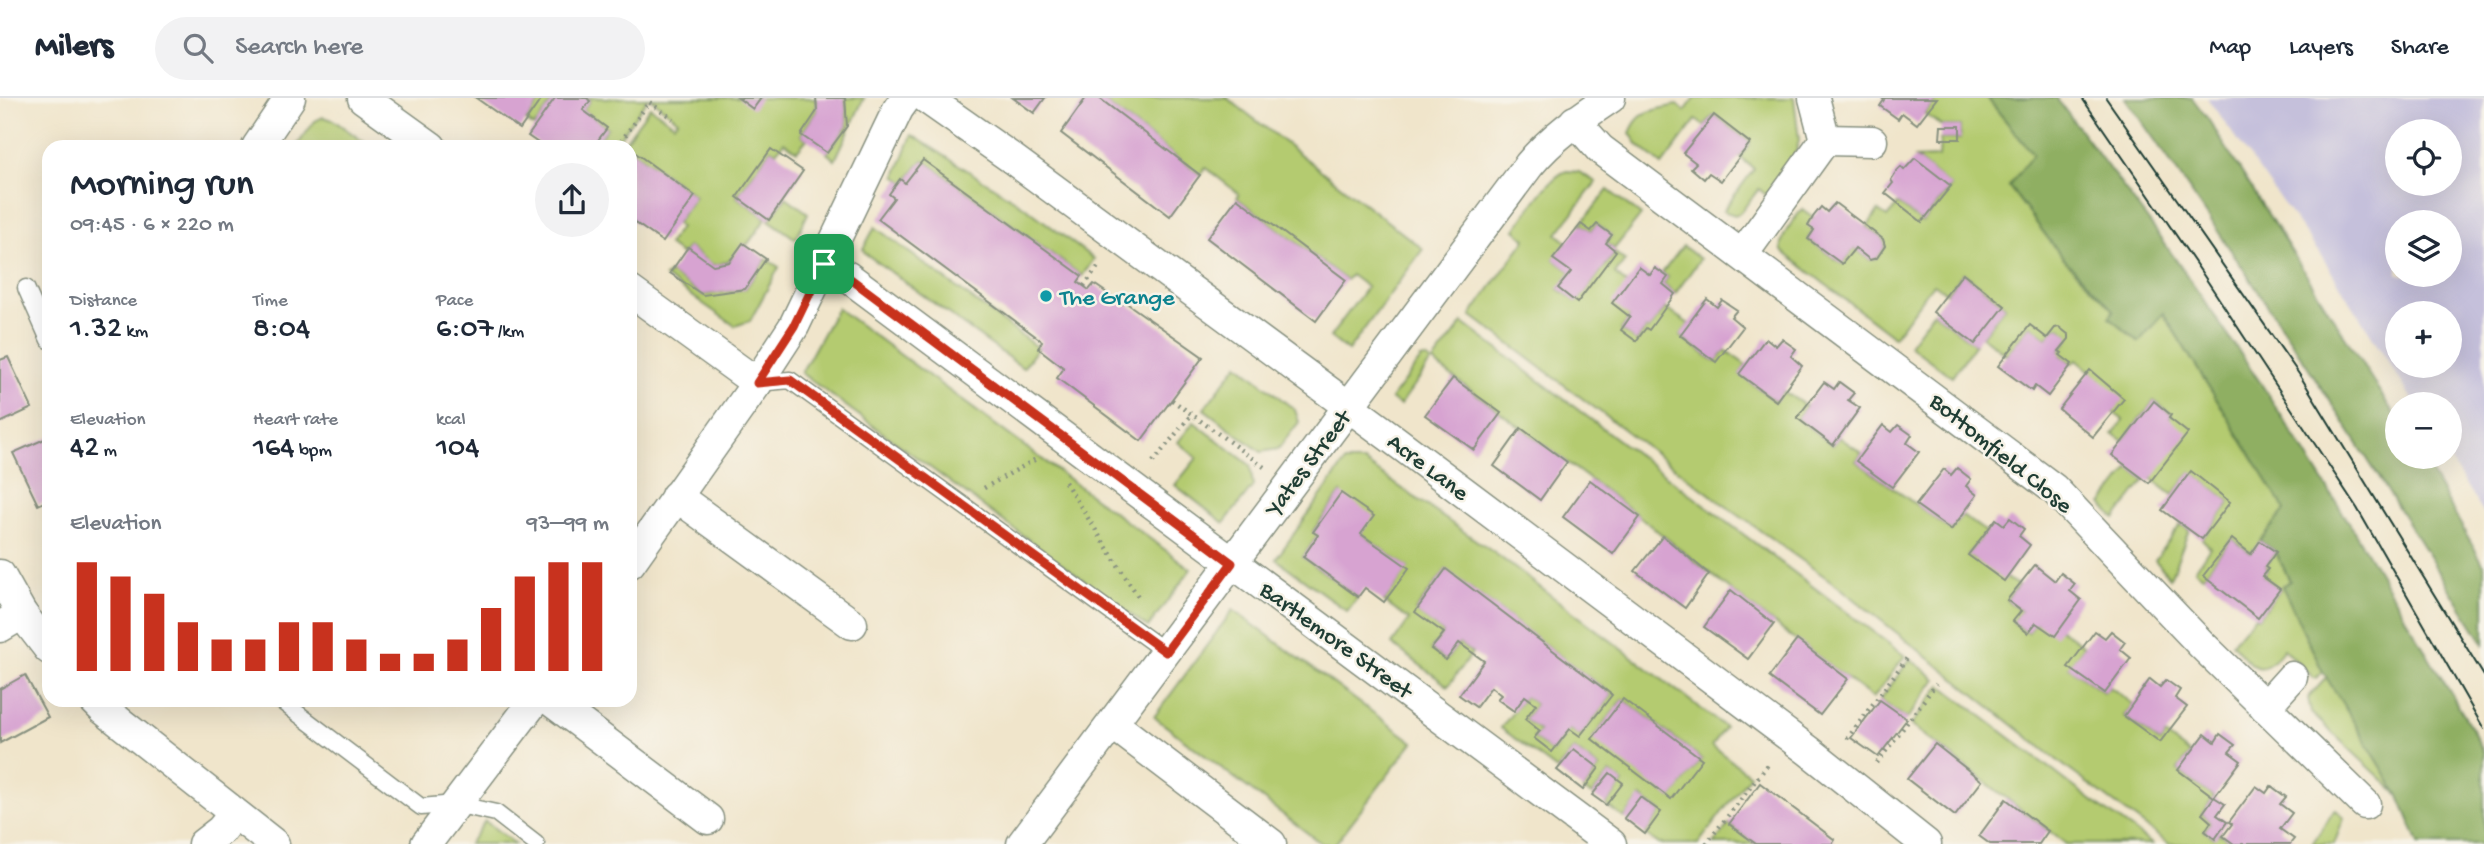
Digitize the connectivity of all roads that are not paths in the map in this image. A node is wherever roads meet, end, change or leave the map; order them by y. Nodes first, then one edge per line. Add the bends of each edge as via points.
1 (290, 98) edge
2 (363, 98) edge
3 (906, 98) edge
4 (926, 98) edge
5 (1610, 98) edge
6 (1814, 98) edge
7 (1575, 121) junction
8 (262, 140) edge
9 (421, 140) edge
10 (1825, 140) junction
11 (1871, 141) dead end
12 (1743, 254) junction
13 (824, 264) junction
14 (26, 288) dead end
15 (637, 296) edge
16 (42, 324) edge
17 (757, 383) junction
18 (1349, 406) junction
19 (676, 496) junction
20 (637, 553) edge
21 (1232, 563) junction
22 (0, 575) edge
23 (11, 621) edge
24 (852, 624) dead end
25 (42, 644) edge
26 (1166, 652) junction
27 (2292, 677) dead end
28 (101, 707) edge
29 (289, 707) edge
30 (530, 707) edge
31 (559, 707) edge
32 (2265, 708) junction
33 (1112, 724) junction
34 (455, 804) junction
35 (2365, 804) dead end
36 (234, 814) junction
37 (708, 820) dead end
38 (203, 844) edge
39 (274, 844) edge
40 (426, 844) edge
41 (536, 844) edge
42 (1022, 844) edge
43 (1271, 844) edge
44 (1611, 844) edge
45 (1926, 844) edge

1 - 8 street
2 - 9 street
3 - 13 street
4 - 18 street, Acre Lane
5 - 7 street, Yates Street
6 - 10 street
7 - 12 street, Bottomfield Close via 1600,149
7 - 18 street, Yates Street via 1529,165
10 - 11 street
10 - 12 street
12 - 32 street, Bottomfield Close via 2054,489
13 - 17 street via 794,326
13 - 21 street, Bartlemore Street via 859,285
14 - 16 lane
15 - 17 street
17 - 19 street
17 - 26 lane via 790,380
18 - 21 street, Yates Street
18 - 45 street, Acre Lane
19 - 20 street
19 - 24 street
21 - 26 street, Yates Street
21 - 44 street, Bartlemore Street
22 - 23 street
23 - 25 street
26 - 33 street, Yates Street
27 - 32 street
28 - 36 street
29 - 34 lane via 421,807
30 - 34 street
31 - 37 street
32 - 35 street, Bottomfield Close
33 - 42 street, Yates Street
33 - 43 street
34 - 40 street
34 - 41 lane via 496,813
36 - 38 street
36 - 39 street

